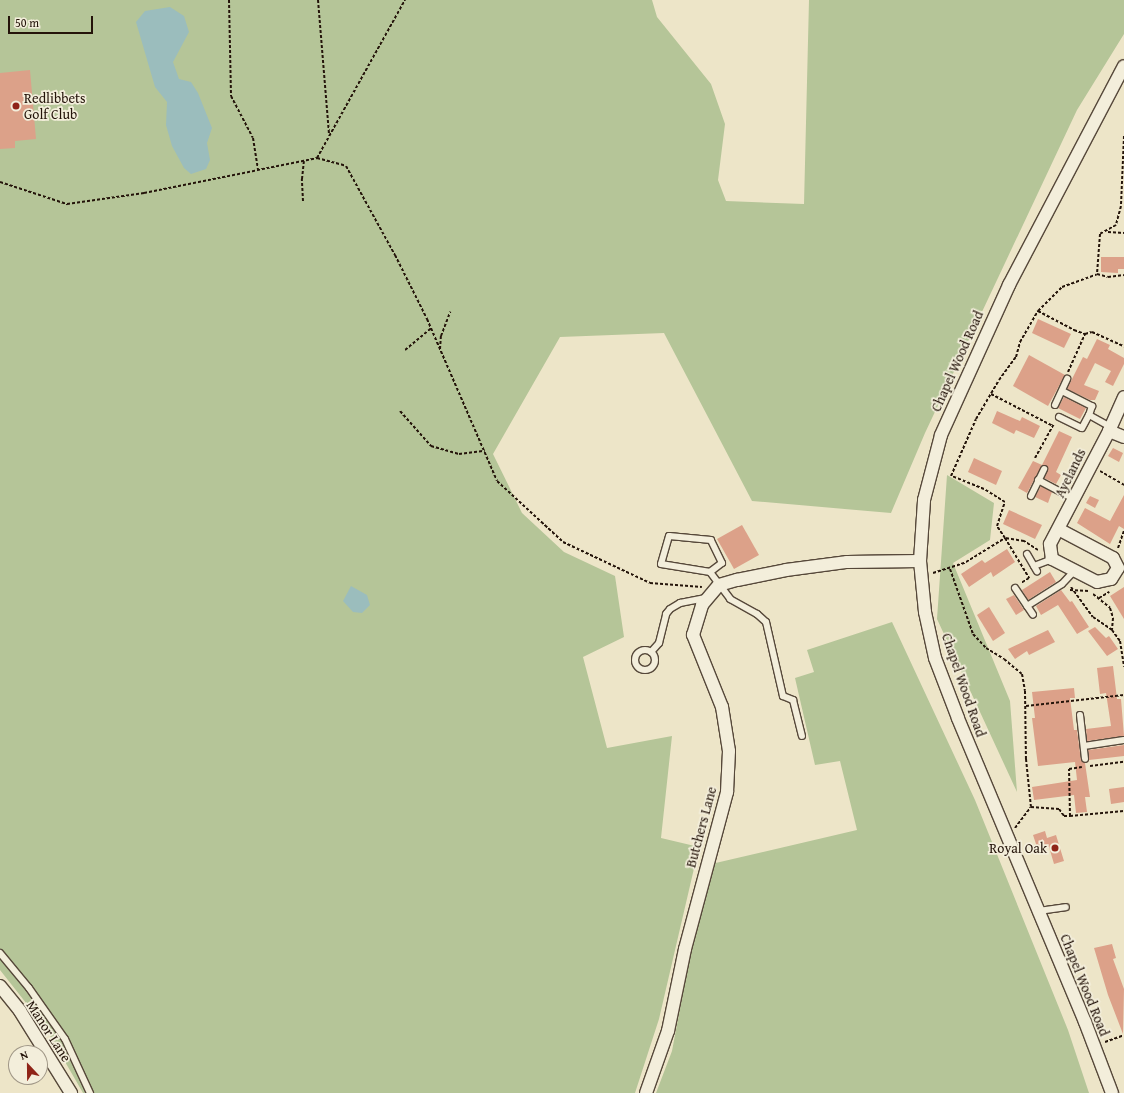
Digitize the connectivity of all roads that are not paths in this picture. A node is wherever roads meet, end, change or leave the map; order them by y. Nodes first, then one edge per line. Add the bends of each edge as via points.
1 (1124, 66) edge
2 (1067, 379) road end
3 (1062, 391) junction
4 (1124, 397) edge
5 (1055, 405) dead end
6 (1089, 415) junction
7 (1058, 416) road end
8 (1110, 429) junction
9 (1124, 437) edge
10 (1044, 469) dead end
11 (1038, 480) junction
12 (1031, 496) dead end
13 (1074, 498) junction
14 (1060, 530) junction
15 (1027, 554) dead end
16 (1052, 559) junction
17 (920, 561) junction
18 (1118, 565) edge
19 (1074, 570) junction
20 (710, 572) junction
21 (1015, 588) road end
22 (714, 591) junction
23 (1027, 606) junction
24 (1033, 615) dead end
25 (651, 652) dead end
26 (1080, 715) dead end
27 (802, 736) dead end
28 (1124, 740) edge
29 (1084, 746) junction
30 (1085, 759) dead end
31 (1066, 907) dead end
32 (1038, 911) junction
33 (0, 953) edge
34 (0, 986) edge
35 (71, 1093) edge
36 (90, 1093) edge
37 (646, 1093) edge
38 (1112, 1093) edge

1 - 17 street, Chapel Wood Road via 1008,285 941,435 924,500
2 - 3 lane
3 - 5 lane
3 - 6 lane via 1092,406
4 - 8 street, Ayelands
6 - 7 lane via 1082,428
6 - 8 lane
8 - 9 street
8 - 13 street, Ayelands
10 - 11 lane
11 - 12 lane
11 - 13 lane
13 - 14 street, Ayelands
14 - 16 street, Ayelands via 1050,544
14 - 18 street
15 - 16 lane via 1036,569
16 - 19 street
17 - 22 street via 847,562 786,570
17 - 32 street, Chapel Wood Road via 920,576 935,658
18 - 19 street via 1111,579 1097,582
19 - 23 lane via 1062,584
20 - 20 lane via 661,564 669,536 712,540 722,563
20 - 22 lane
21 - 23 lane
22 - 25 lane via 680,602 670,609 666,614 659,643
22 - 27 lane via 757,614 766,622 784,696 793,700
22 - 37 street, Butchers Lane via 697,616 692,635 722,707 729,751 727,792 685,949 668,1031
23 - 24 lane
26 - 29 lane
28 - 29 lane
29 - 30 lane
31 - 32 lane
32 - 38 street, Chapel Wood Road
33 - 36 lane via 29,988 65,1039
34 - 35 street, Manor Lane via 20,1011

